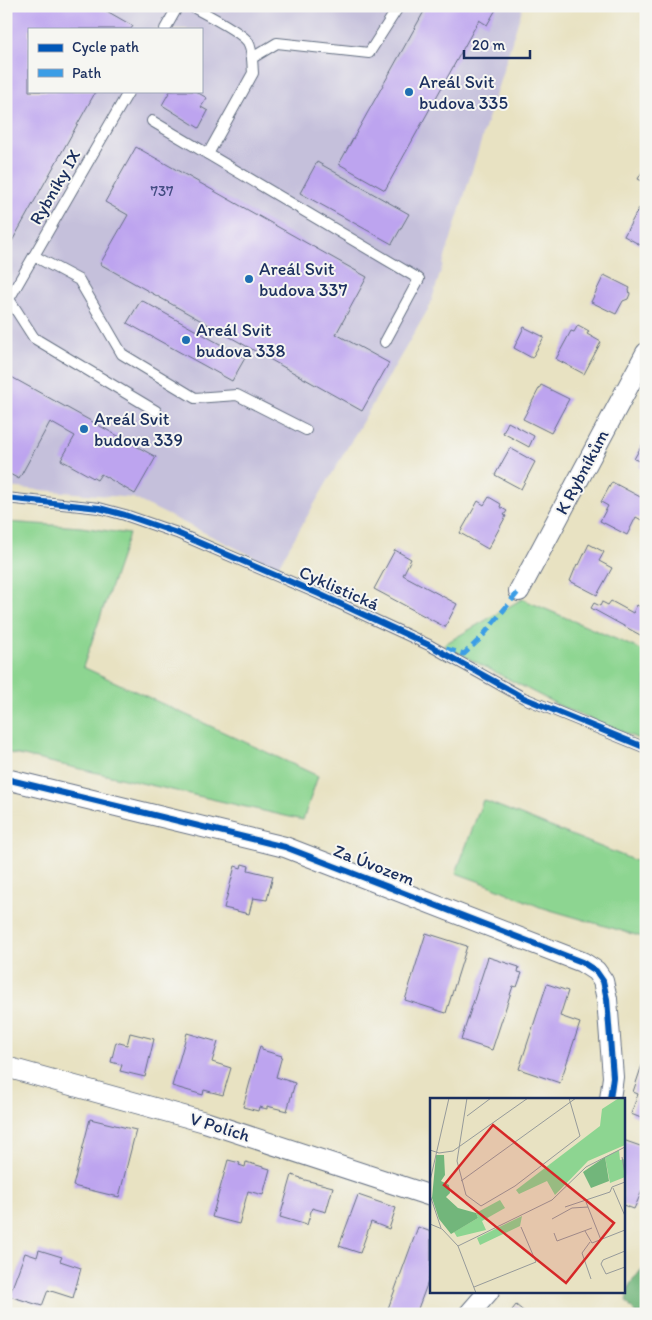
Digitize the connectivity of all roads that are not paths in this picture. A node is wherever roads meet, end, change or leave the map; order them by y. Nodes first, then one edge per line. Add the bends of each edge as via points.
1 (178, 6) edge
2 (191, 6) edge
3 (399, 6) edge
4 (166, 28) edge
5 (252, 58) junction
6 (128, 92) edge
7 (152, 121) dead end
8 (208, 154) junction
9 (34, 256) junction
10 (8, 298) edge
11 (386, 342) dead end
12 (646, 352) edge
13 (156, 411) dead end
14 (306, 430) dead end
15 (6, 498) edge
16 (519, 591) dead end
17 (646, 748) edge
18 (6, 780) edge
19 (6, 1067) edge
20 (610, 1098) edge
21 (430, 1196) edge
22 (488, 1292) edge
23 (469, 1314) edge

1 - 4 lane
2 - 5 lane via 248,41
3 - 5 lane via 370,53 277,43
5 - 8 lane via 253,73
6 - 9 lane, Rybníky IX
7 - 8 lane
8 - 11 lane via 419,279
9 - 10 lane, Rybníky IX
9 - 14 lane via 79,280 122,354 195,398 237,396
10 - 13 lane via 34,338
12 - 16 street, K Rybníkům
15 - 17 lane, Cyklistická via 99,508 177,533 429,645 524,698
18 - 20 street, Za Úvozem via 285,847 582,962 603,980 607,999 614,1077
19 - 21 street, V Polích via 205,1122
22 - 23 street

